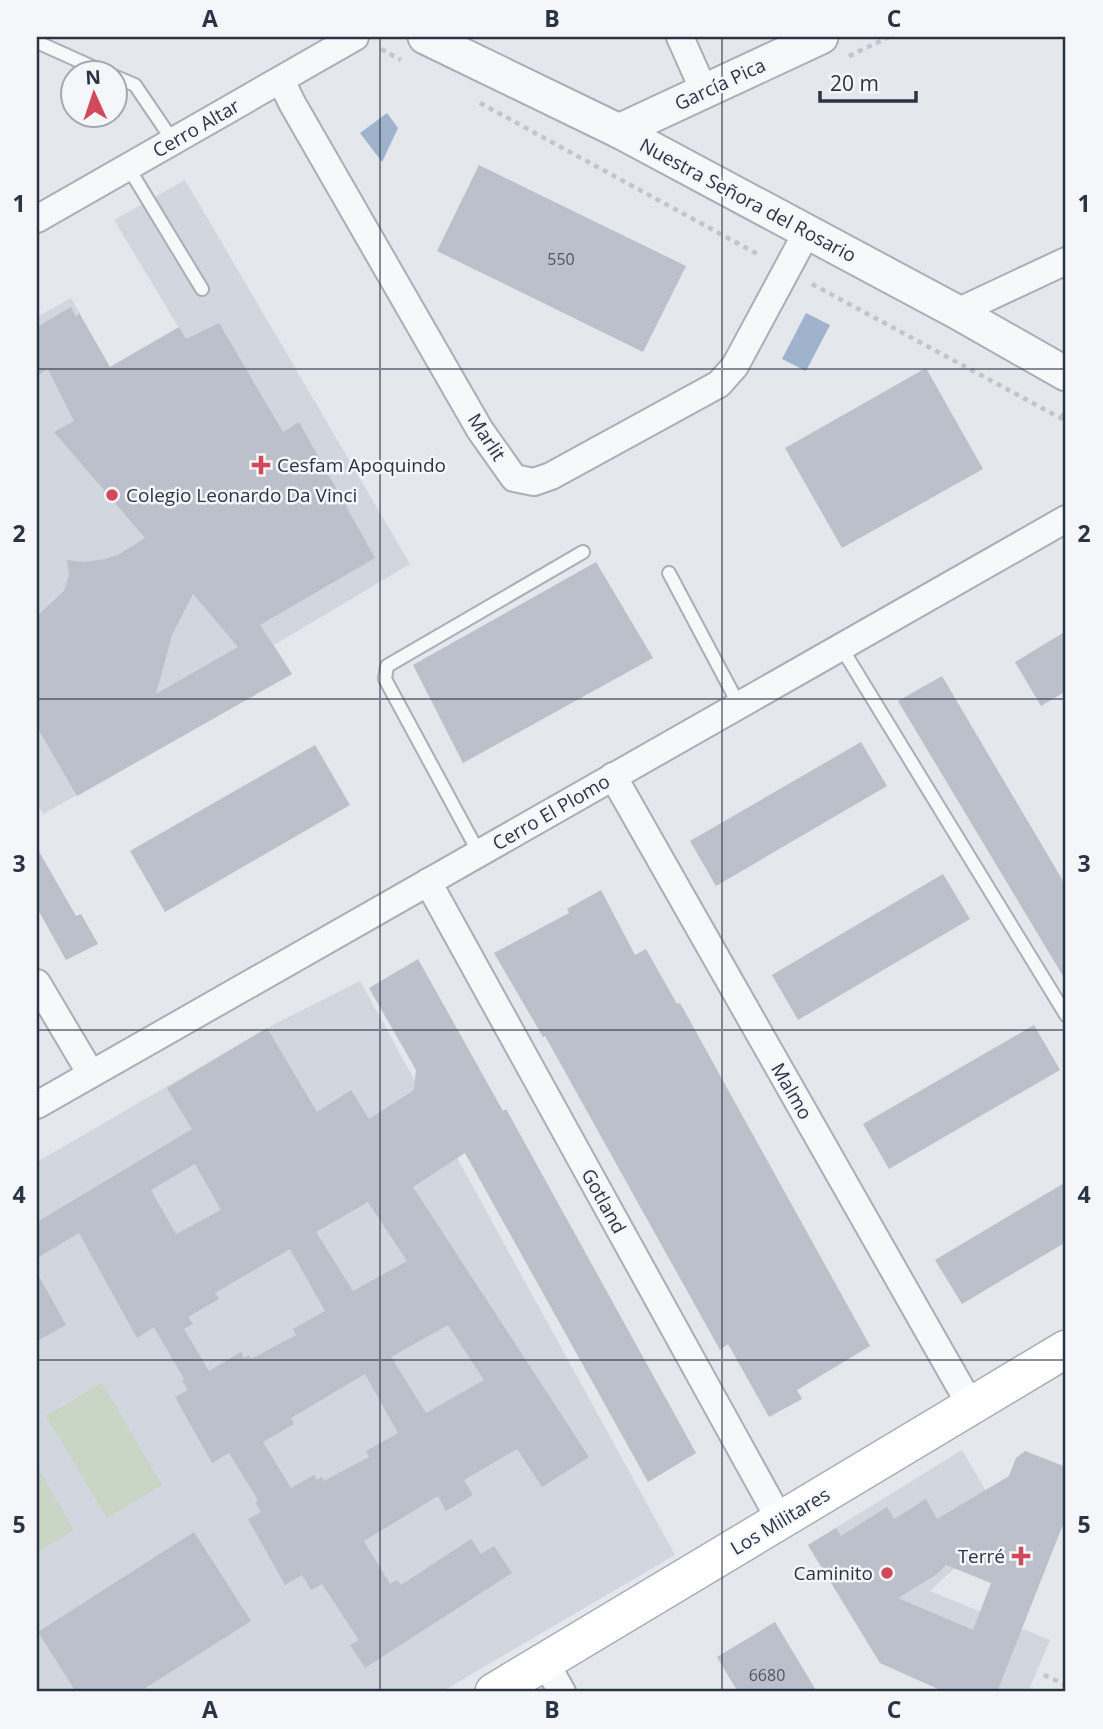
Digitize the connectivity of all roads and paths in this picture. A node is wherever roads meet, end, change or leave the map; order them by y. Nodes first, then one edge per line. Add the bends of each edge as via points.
1 (680, 37) edge
2 (821, 37) edge
3 (363, 40) edge
4 (37, 42) edge
5 (416, 50) edge
6 (77, 60) edge
7 (281, 80) junction
8 (130, 83) edge
9 (705, 91) junction
10 (479, 103) dead end
11 (619, 131) junction
12 (173, 141) junction
13 (128, 167) junction
14 (37, 219) edge
15 (807, 232) junction
16 (1066, 261) edge
17 (786, 270) junction
18 (202, 289) dead end
19 (957, 312) junction
20 (1066, 374) edge
21 (1066, 410) edge
22 (1064, 420) edge
23 (1066, 519) edge
24 (583, 552) dead end
25 (669, 573) dead end
26 (841, 647) junction
27 (739, 705) junction
28 (614, 776) junction
29 (479, 853) junction
30 (428, 882) junction
31 (37, 983) edge
32 (1066, 1015) edge
33 (91, 1074) junction
34 (37, 1105) edge
35 (1066, 1349) edge
36 (971, 1406) junction
37 (780, 1520) junction
38 (1044, 1675) dead end
39 (554, 1677) edge
40 (1066, 1685) edge
41 (494, 1692) edge

1 - 9 street
2 - 9 street, García Pica
3 - 5 path
3 - 7 street, Cerro Altar
4 - 6 lane
5 - 11 street, Nuestra Señora del Rosario
7 - 12 street, Cerro Altar
7 - 17 street, Marlit via 480,430 514,478 534,482 551,476 719,384 735,366
8 - 12 lane
9 - 11 street, García Pica
10 - 17 path
11 - 15 street, Nuestra Señora del Rosario
12 - 13 street, Cerro Altar
13 - 14 street, Cerro Altar
13 - 18 lane
15 - 17 street, Marlit
15 - 19 street, Nuestra Señora del Rosario
16 - 19 street
17 - 22 path
19 - 20 street, Nuestra Señora del Rosario
21 - 22 path
23 - 26 street, Cerro El Plomo
24 - 29 lane via 387,666 384,672
25 - 27 lane
26 - 27 street, Cerro El Plomo
26 - 32 lane
27 - 28 street, Cerro El Plomo
28 - 29 street, Cerro El Plomo
28 - 36 street, Malmo
29 - 30 street, Cerro El Plomo
30 - 33 street, Cerro El Plomo
30 - 37 street, Gotland
31 - 33 street
33 - 34 street, Cerro El Plomo
35 - 36 main road, Los Militares
36 - 37 main road, Los Militares
37 - 39 main road, Los Militares
38 - 40 path
39 - 41 main road, Los Militares

